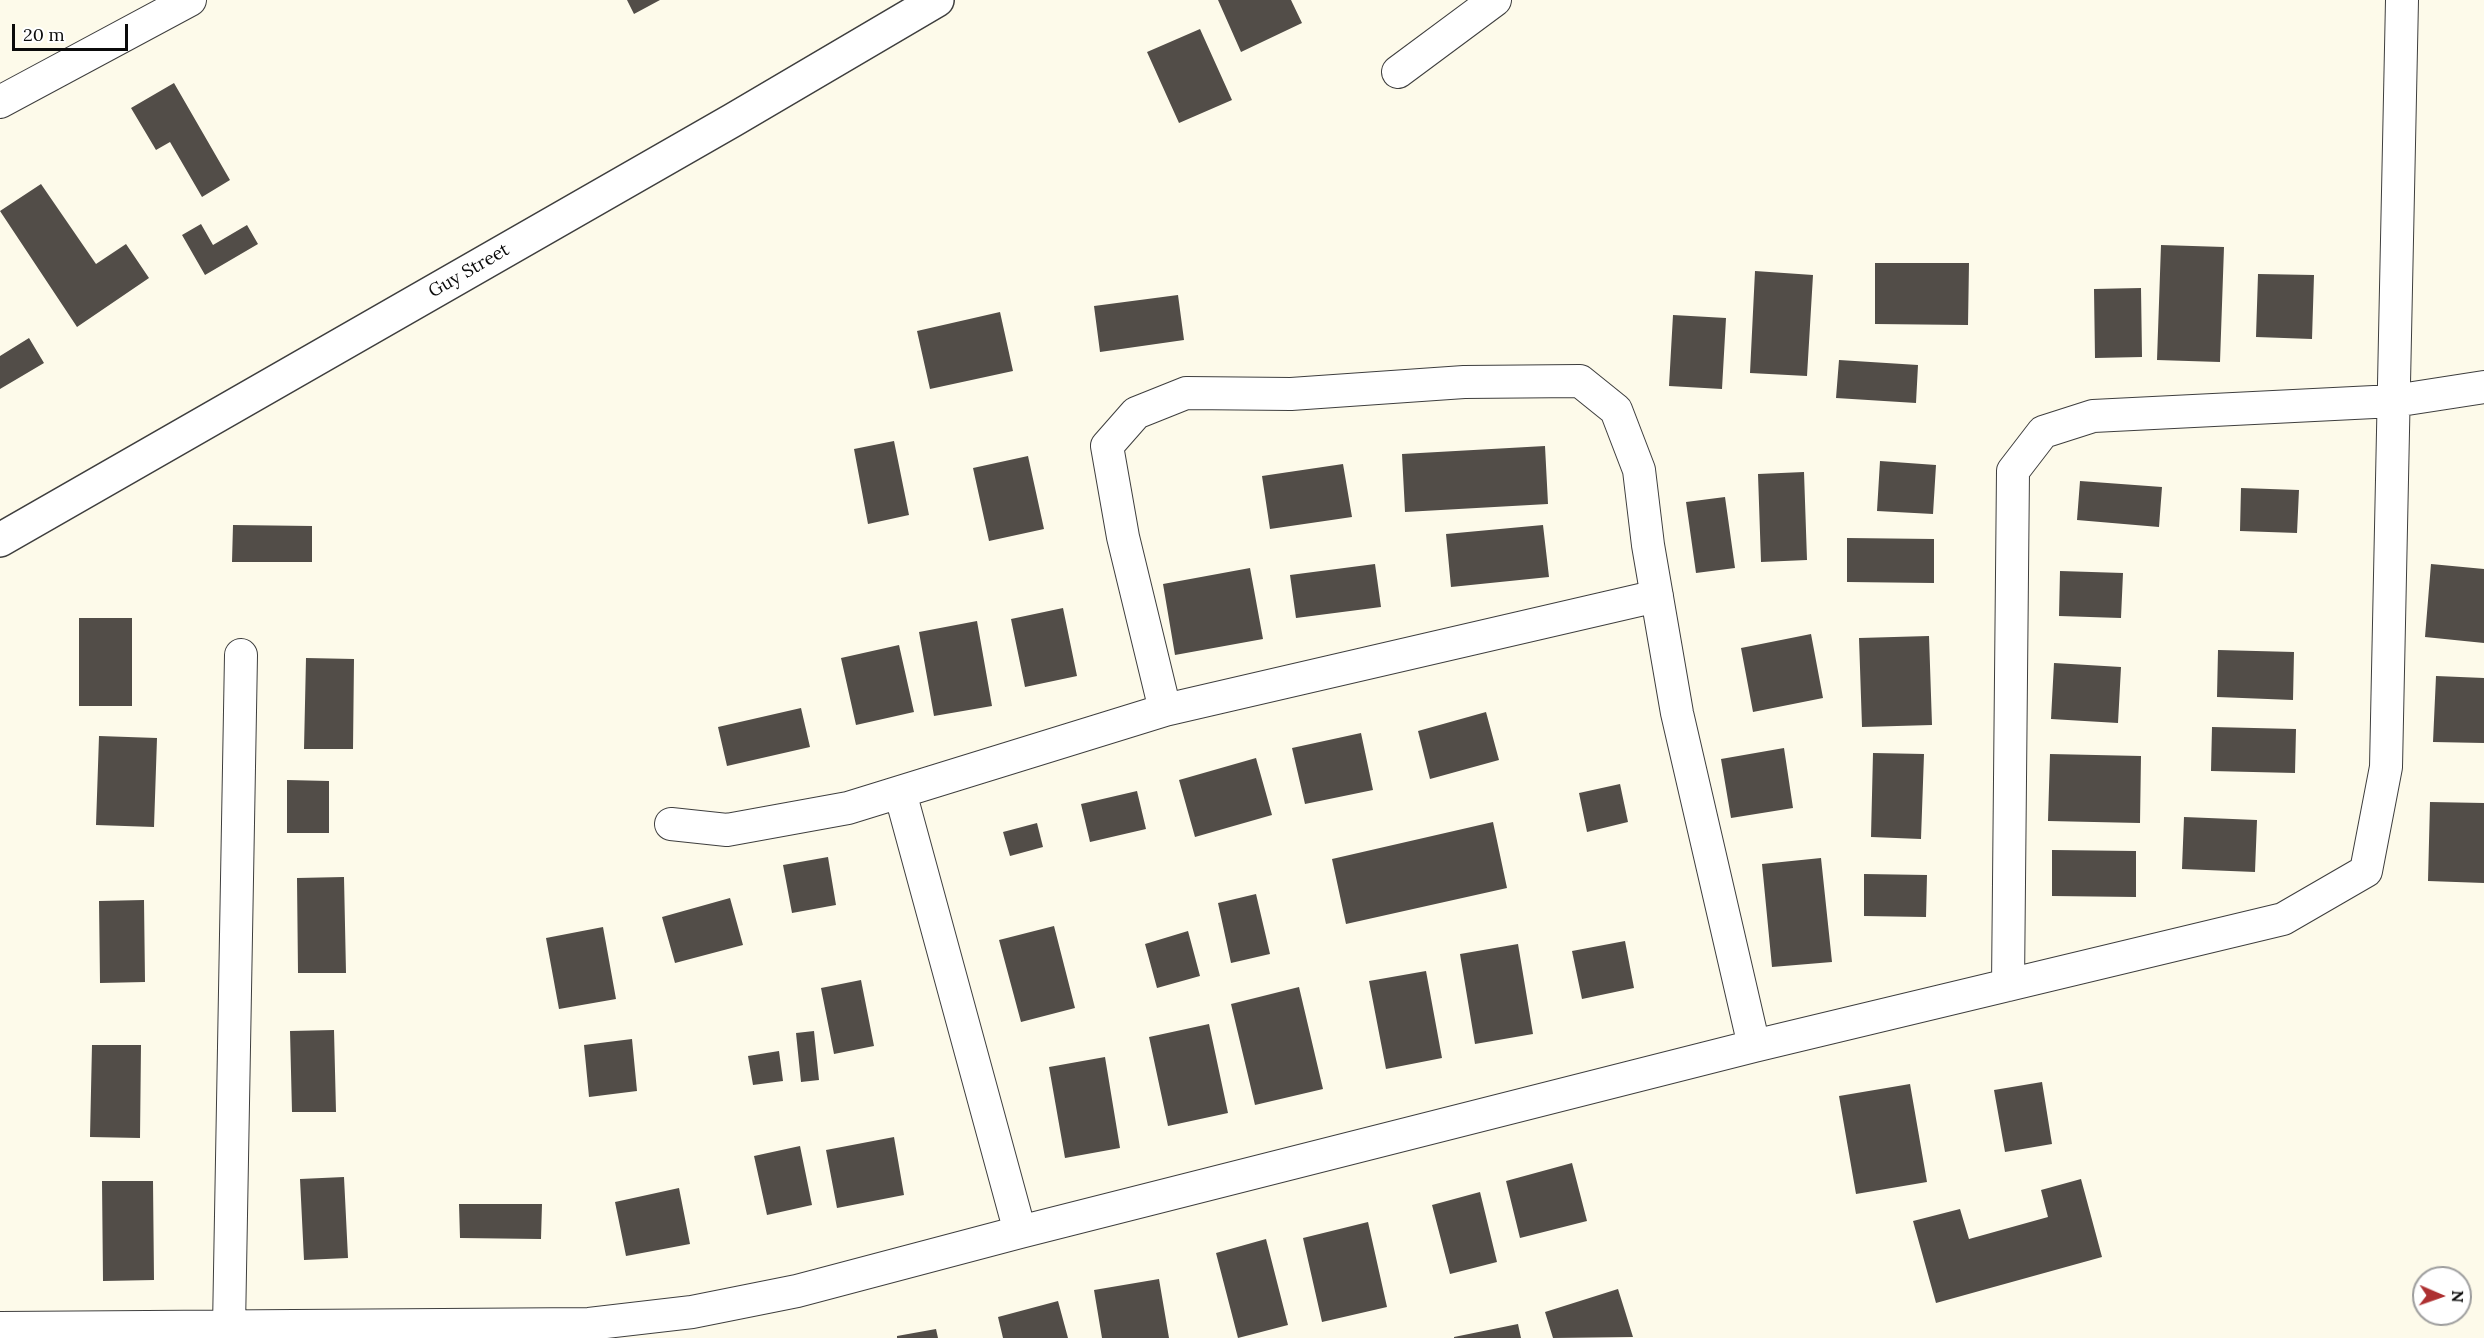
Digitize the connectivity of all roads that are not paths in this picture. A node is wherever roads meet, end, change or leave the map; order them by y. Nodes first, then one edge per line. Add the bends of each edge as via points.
1 (190, 0) edge
2 (937, 0) edge
3 (1495, 0) edge
4 (2402, 0) edge
5 (1398, 72) dead end
6 (0, 102) edge
7 (2484, 387) edge
8 (2394, 401) junction
9 (0, 540) edge
10 (1657, 596) junction
11 (241, 656) dead end
12 (1165, 710) junction
13 (900, 792) junction
14 (671, 824) dead end
15 (2008, 985) junction
16 (1754, 1046) junction
17 (1020, 1232) junction
18 (229, 1327) junction
19 (0, 1328) edge

1 - 6 street
2 - 9 street, Guy Street
3 - 5 street
4 - 8 street
7 - 8 street
8 - 15 street via 2386,767 2366,871 2283,920
8 - 15 street via 2092,416 2043,432 2013,471
10 - 12 street
10 - 12 street via 1639,470 1616,410 1580,381 1464,382 1291,393 1186,393 1136,413 1107,446 1123,537
10 - 16 street via 1677,713
11 - 18 street
12 - 13 street
13 - 14 street via 848,808 727,830
13 - 17 street
15 - 16 street
16 - 17 street
17 - 18 street via 797,1291 692,1312 589,1324
18 - 19 street

